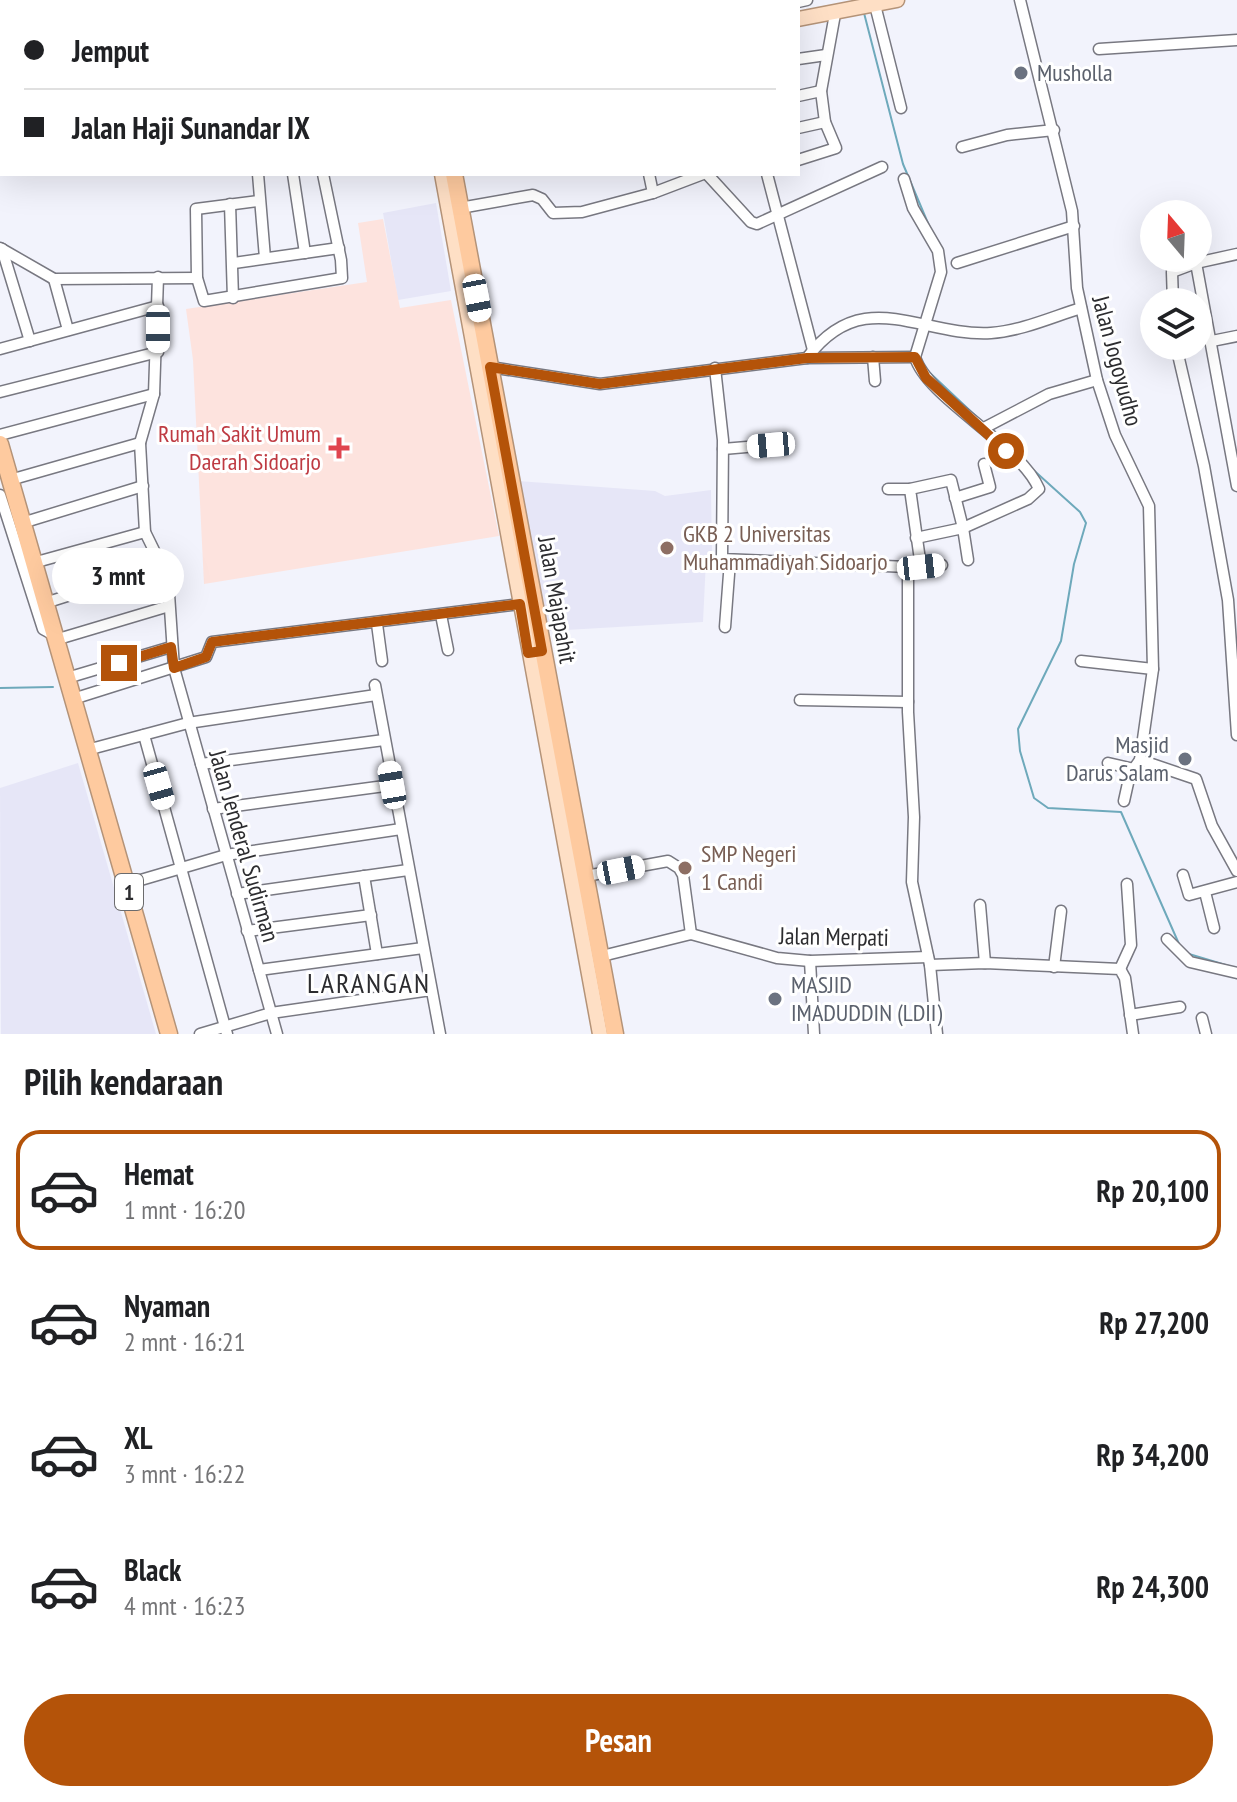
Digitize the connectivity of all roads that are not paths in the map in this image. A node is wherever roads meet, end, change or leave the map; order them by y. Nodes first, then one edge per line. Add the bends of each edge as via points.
1 (897, 0) edge
2 (1020, 0) edge
3 (873, 5) junction
4 (835, 9) edge
5 (800, 18) edge
6 (1237, 40) edge
7 (1099, 49) dead end
8 (826, 55) junction
9 (800, 59) edge
10 (821, 91) junction
11 (800, 96) edge
12 (901, 108) dead end
13 (825, 122) junction
14 (800, 128) edge
15 (1054, 130) junction
16 (962, 147) dead end
17 (800, 159) edge
18 (882, 167) dead end
19 (258, 176) edge
20 (293, 176) edge
21 (323, 176) edge
22 (442, 176) edge
23 (454, 176) edge
24 (649, 176) edge
25 (672, 176) edge
26 (700, 176) edge
27 (707, 176) edge
28 (767, 176) edge
29 (904, 179) dead end
30 (675, 187) junction
31 (653, 193) junction
32 (258, 201) junction
33 (230, 204) junction
34 (460, 208) junction
35 (776, 215) junction
36 (1074, 226) junction
37 (339, 248) junction
38 (1, 249) edge
39 (305, 253) junction
40 (1237, 254) edge
41 (265, 258) junction
42 (1212, 259) edge
43 (234, 263) junction
44 (957, 263) dead end
45 (158, 277) junction
46 (194, 278) junction
47 (54, 279) junction
48 (233, 298) junction
49 (158, 306) junction
50 (1081, 308) junction
51 (930, 325) junction
52 (68, 330) junction
53 (1237, 336) edge
54 (30, 341) junction
55 (1212, 341) joint
56 (0, 349) edge
57 (158, 352) junction
58 (810, 354) junction
59 (873, 357) junction
60 (915, 357) junction
61 (1179, 360) edge
62 (490, 367) junction
63 (715, 368) junction
64 (1097, 380) junction
65 (875, 381) dead end
66 (0, 392) edge
67 (154, 394) junction
68 (987, 426) junction
69 (0, 435) edge
70 (140, 443) junction
71 (0, 444) edge
72 (771, 445) dead end
73 (723, 449) junction
74 (984, 464) dead end
75 (1235, 470) edge
76 (10, 480) junction
77 (143, 486) junction
78 (1237, 486) edge
79 (888, 489) dead end
80 (910, 489) junction
81 (0, 495) edge
82 (955, 498) junction
83 (963, 528) junction
84 (145, 532) junction
85 (20, 535) junction
86 (916, 538) junction
87 (0, 545) edge
88 (968, 560) dead end
89 (730, 561) junction
90 (33, 563) junction
91 (942, 565) dead end
92 (162, 566) junction
93 (908, 567) junction
94 (921, 567) junction
95 (45, 603) junction
96 (532, 603) junction
97 (169, 606) junction
98 (441, 615) junction
99 (377, 624) junction
100 (725, 627) dead end
101 (55, 638) junction
102 (171, 647) junction
103 (448, 650) dead end
104 (536, 659) junction
105 (382, 661) dead end
106 (1081, 661) dead end
107 (174, 665) junction
108 (1153, 669) junction
109 (67, 678) junction
110 (73, 699) junction
111 (800, 700) dead end
112 (908, 702) junction
113 (188, 723) junction
114 (144, 735) junction
115 (1237, 735) edge
116 (384, 740) junction
117 (87, 750) junction
118 (1108, 763) dead end
119 (201, 764) junction
120 (1137, 764) junction
121 (392, 785) junction
122 (1124, 801) dead end
123 (213, 809) junction
124 (401, 829) junction
125 (226, 855) junction
126 (181, 868) junction
127 (408, 870) junction
128 (1237, 871) edge
129 (1183, 875) dead end
130 (364, 876) junction
131 (586, 876) junction
132 (1237, 882) edge
133 (127, 884) junction
134 (1127, 884) dead end
135 (1205, 892) junction
136 (237, 894) junction
137 (980, 905) dead end
138 (1061, 911) dead end
139 (371, 915) junction
140 (1214, 928) dead end
141 (247, 931) junction
142 (691, 934) junction
143 (1167, 939) dead end
144 (423, 948) junction
145 (377, 954) junction
146 (602, 956) junction
147 (810, 961) junction
148 (929, 961) junction
149 (985, 963) junction
150 (1054, 967) junction
151 (1120, 969) junction
152 (259, 970) junction
153 (1237, 973) edge
154 (431, 990) junction
155 (1180, 1007) dead end
156 (271, 1013) junction
157 (1130, 1015) junction
158 (1202, 1018) dead end
159 (226, 1030) edge
160 (169, 1034) edge
161 (200, 1034) edge
162 (277, 1034) edge
163 (440, 1034) edge
164 (600, 1034) edge
165 (615, 1034) edge
166 (814, 1034) edge
167 (937, 1034) edge
168 (1133, 1034) edge
169 (1206, 1034) edge

1 - 3 main road
2 - 15 street, Jalan Jogoyudho
3 - 4 main road
3 - 12 street
4 - 5 main road
4 - 8 street
6 - 7 street
8 - 9 street
8 - 10 street
10 - 11 street
10 - 13 street
13 - 14 street
13 - 17 street via 836,148
15 - 16 street
15 - 36 street, Jalan Jogoyudho
18 - 35 street
19 - 32 street
20 - 39 street
21 - 37 street
22 - 96 main road, Jalan Majapahit
23 - 34 highway, Jalan Majapahit
24 - 31 street
25 - 30 street
26 - 30 street
27 - 35 street via 751,222
28 - 35 street
29 - 51 street via 912,207 938,251 941,272
30 - 31 street
31 - 34 street via 569,213 553,213 533,195
32 - 33 street
32 - 41 street
33 - 43 street
33 - 46 street via 205,206 195,213
34 - 62 highway, Jalan Majapahit
35 - 58 street
36 - 44 street
36 - 50 street, Jalan Jogoyudho
37 - 39 street
37 - 48 street via 339,280
38 - 47 street
38 - 54 street
39 - 41 street
40 - 42 street
41 - 43 street
43 - 48 street
45 - 46 street
45 - 47 street
45 - 49 street
46 - 48 street via 207,303
47 - 52 street
49 - 52 street
49 - 57 street
50 - 51 street via 1007,331 965,332
50 - 64 street, Jalan Jogoyudho
51 - 58 street via 880,316 855,321
51 - 60 street
52 - 54 street
53 - 55 street
54 - 56 street
55 - 75 street
57 - 66 street
57 - 67 street
58 - 59 street
58 - 63 street
59 - 60 street
59 - 65 street
60 - 68 street via 926,378
61 - 115 street via 1228,600
62 - 63 street via 600,384
62 - 96 highway, Jalan Majapahit via 526,540
63 - 73 street
64 - 68 street via 1049,394
64 - 108 street, Jalan Jogoyudho via 1115,435 1149,506
67 - 69 street
67 - 70 street
68 - 83 street via 1039,489
70 - 76 street
70 - 77 street
71 - 76 highway, 1
72 - 73 street
73 - 89 street via 721,557
74 - 82 street via 990,487
75 - 78 street
76 - 85 highway, 1
77 - 84 street
77 - 85 street
79 - 80 street
80 - 82 street via 949,480
80 - 86 street
81 - 85 street
82 - 83 street
83 - 86 street
83 - 88 street
84 - 90 street
84 - 92 street, Jalan Jenderal Sudirman
85 - 87 street
85 - 90 highway, 1
85 - 101 street via 43,629
86 - 94 street
89 - 93 street
89 - 100 street
90 - 95 highway, 1
91 - 94 street
92 - 95 street
92 - 97 street, Jalan Jenderal Sudirman
93 - 94 street
93 - 112 street
95 - 101 highway, 1
96 - 98 street
96 - 104 highway, Jalan Majapahit
97 - 101 street
97 - 102 street, Jalan Jenderal Sudirman
98 - 99 street
98 - 103 street
99 - 105 street
99 - 107 street via 212,642 206,657
101 - 109 highway, 1
102 - 107 street, Jalan Jenderal Sudirman
102 - 109 street
104 - 131 highway, Jalan Majapahit
104 - 164 main road, Jalan Majapahit
106 - 108 street
107 - 110 street
107 - 113 street, Jalan Jenderal Sudirman
108 - 120 street, Jalan Jogoyudho
109 - 110 highway, 1
110 - 117 highway, 1
111 - 112 street
112 - 148 street via 914,791 912,882
113 - 114 street
113 - 116 street via 376,690
113 - 119 street, Jalan Jenderal Sudirman
114 - 117 street
114 - 126 street
116 - 119 street
116 - 121 street
117 - 133 highway, 1
118 - 120 street
119 - 123 street, Jalan Jenderal Sudirman
120 - 122 street, Jalan Jogoyudho
120 - 128 street via 1196,779 1212,826
121 - 123 street
121 - 124 street
123 - 125 street, Jalan Jenderal Sudirman
124 - 125 street
124 - 127 street
125 - 126 street
125 - 136 street, Jalan Jenderal Sudirman
126 - 133 street
126 - 159 street
127 - 130 street
127 - 144 street
129 - 135 street via 1189,895
130 - 136 street
130 - 139 street
131 - 142 street via 668,861 683,875
131 - 146 highway, Jalan Majapahit
132 - 135 street
133 - 160 highway, 1
134 - 151 street via 1131,945
135 - 140 street
136 - 141 street, Jalan Jenderal Sudirman
137 - 149 street
138 - 150 street
139 - 141 street
139 - 145 street
141 - 152 street, Jalan Jenderal Sudirman
142 - 146 street, Jalan Merpati
142 - 147 street, Jalan Merpati via 777,958
143 - 153 street via 1190,962
144 - 145 street
144 - 154 street
145 - 152 street
146 - 165 highway, Jalan Majapahit
147 - 148 street, Jalan Merpati
147 - 166 street
148 - 149 street, Jalan Merpati
148 - 167 street
149 - 150 street, Jalan Merpati
150 - 151 street, Jalan Merpati
151 - 157 street
152 - 156 street, Jalan Jenderal Sudirman
154 - 156 street
154 - 163 street
155 - 157 street
156 - 159 street
156 - 162 street, Jalan Jenderal Sudirman
157 - 168 street
158 - 169 street
159 - 161 street

